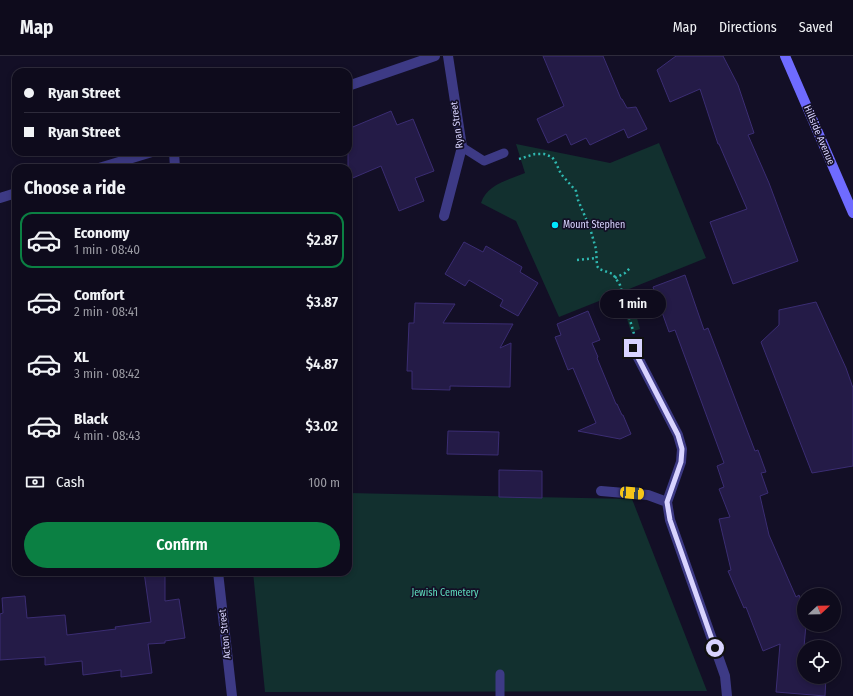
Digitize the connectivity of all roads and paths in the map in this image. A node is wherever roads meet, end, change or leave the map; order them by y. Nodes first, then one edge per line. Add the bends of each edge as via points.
1 (435, 56) edge
2 (448, 56) edge
3 (785, 56) edge
4 (352, 85) edge
5 (462, 147) junction
6 (504, 153) joint
7 (139, 156) edge
8 (112, 164) edge
9 (12, 194) edge
10 (0, 198) edge
11 (853, 213) edge
12 (444, 216) dead end
13 (597, 258) junction
14 (577, 260) dead end
15 (631, 266) dead end
16 (615, 278) junction
17 (633, 348) joint
18 (601, 491) dead end
19 (667, 502) junction
20 (218, 576) edge
21 (500, 674) dead end
22 (232, 696) edge
23 (500, 696) edge
24 (727, 696) edge

1 - 4 street
2 - 5 street, Ryan Street
3 - 11 main road, Hillside Avenue
5 - 6 lane via 484,161
5 - 12 street, Ryan Street
6 - 13 path via 519,159 535,154 552,157 561,174 576,191 590,228
7 - 8 street
9 - 10 street
13 - 14 path
13 - 16 path via 599,269 613,274
15 - 16 path
16 - 17 path via 620,285 634,331
17 - 19 street via 678,435 682,449 681,462
18 - 19 street via 648,495
19 - 24 street via 670,520 725,676
20 - 22 street, Acton Street
21 - 23 lane

